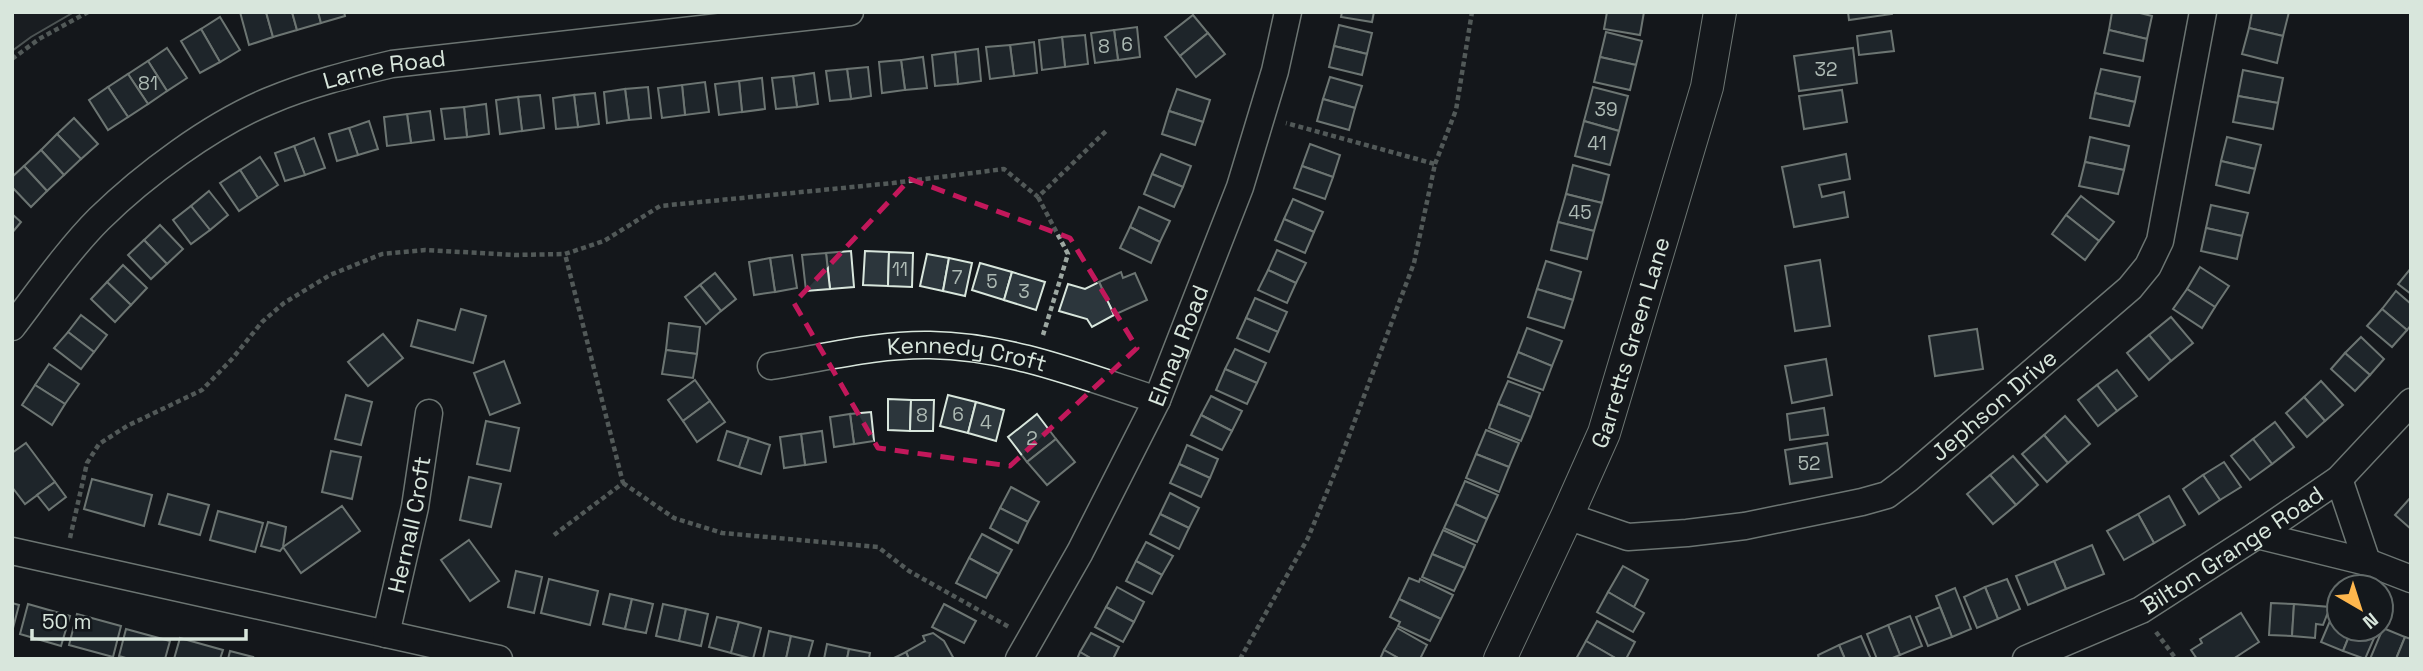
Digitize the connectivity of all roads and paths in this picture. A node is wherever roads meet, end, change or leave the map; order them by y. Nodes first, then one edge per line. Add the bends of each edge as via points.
1 (88, 12) edge
2 (849, 12) edge
3 (1288, 12) edge
4 (1472, 12) edge
5 (1720, 12) edge
6 (2203, 12) edge
7 (12, 59) edge
8 (1261, 117) junction
9 (1107, 130) dead end
10 (1434, 164) junction
11 (1038, 197) junction
12 (565, 254) junction
13 (12, 327) edge
14 (1035, 361) junction
15 (771, 366) dead end
16 (1157, 401) junction
17 (2411, 402) edge
18 (429, 413) dead end
19 (2339, 479) junction
20 (623, 483) junction
21 (1567, 516) junction
22 (554, 535) dead end
23 (2257, 535) junction
24 (12, 551) edge
25 (2367, 562) junction
26 (64, 563) junction
27 (2411, 579) edge
28 (2141, 610) junction
29 (386, 634) junction
30 (1024, 649) edge
31 (499, 659) edge
32 (1240, 659) edge
33 (1500, 659) edge
34 (2026, 659) edge
35 (2176, 659) edge

1 - 7 path
2 - 13 street, Larne Road via 392,64 268,101 210,132 98,220
3 - 8 street, Elmay Road
4 - 10 path via 1456,110
5 - 21 street, Garretts Green Lane via 1707,87 1604,433
6 - 21 street, Jephson Drive via 2160,241 2148,266 2130,288 1909,479 1887,495 1862,502 1699,531 1628,537
8 - 10 path
8 - 16 street, Elmay Road via 1240,187
9 - 11 path
10 - 32 path via 1414,263 1340,460 1308,538
11 - 12 path via 1004,169 660,206 604,241
11 - 14 path via 1068,254
12 - 20 path
12 - 26 path via 425,250 382,254 330,275 284,303 202,390 100,444 87,463
14 - 15 street, Kennedy Croft via 930,345
14 - 16 street, Kennedy Croft
16 - 30 street, Elmay Road
17 - 19 street, Bilton Grange Road
18 - 29 street, Hernall Croft via 415,508
19 - 23 street, Bilton Grange Road
19 - 25 street
20 - 22 path
20 - 30 path via 674,518 722,533 878,547
21 - 33 street, Garretts Green Lane
23 - 25 street
23 - 28 street, Bilton Grange Road
24 - 26 street
25 - 27 street
26 - 29 street
28 - 34 street, Bilton Grange Road
28 - 35 path
29 - 31 street

